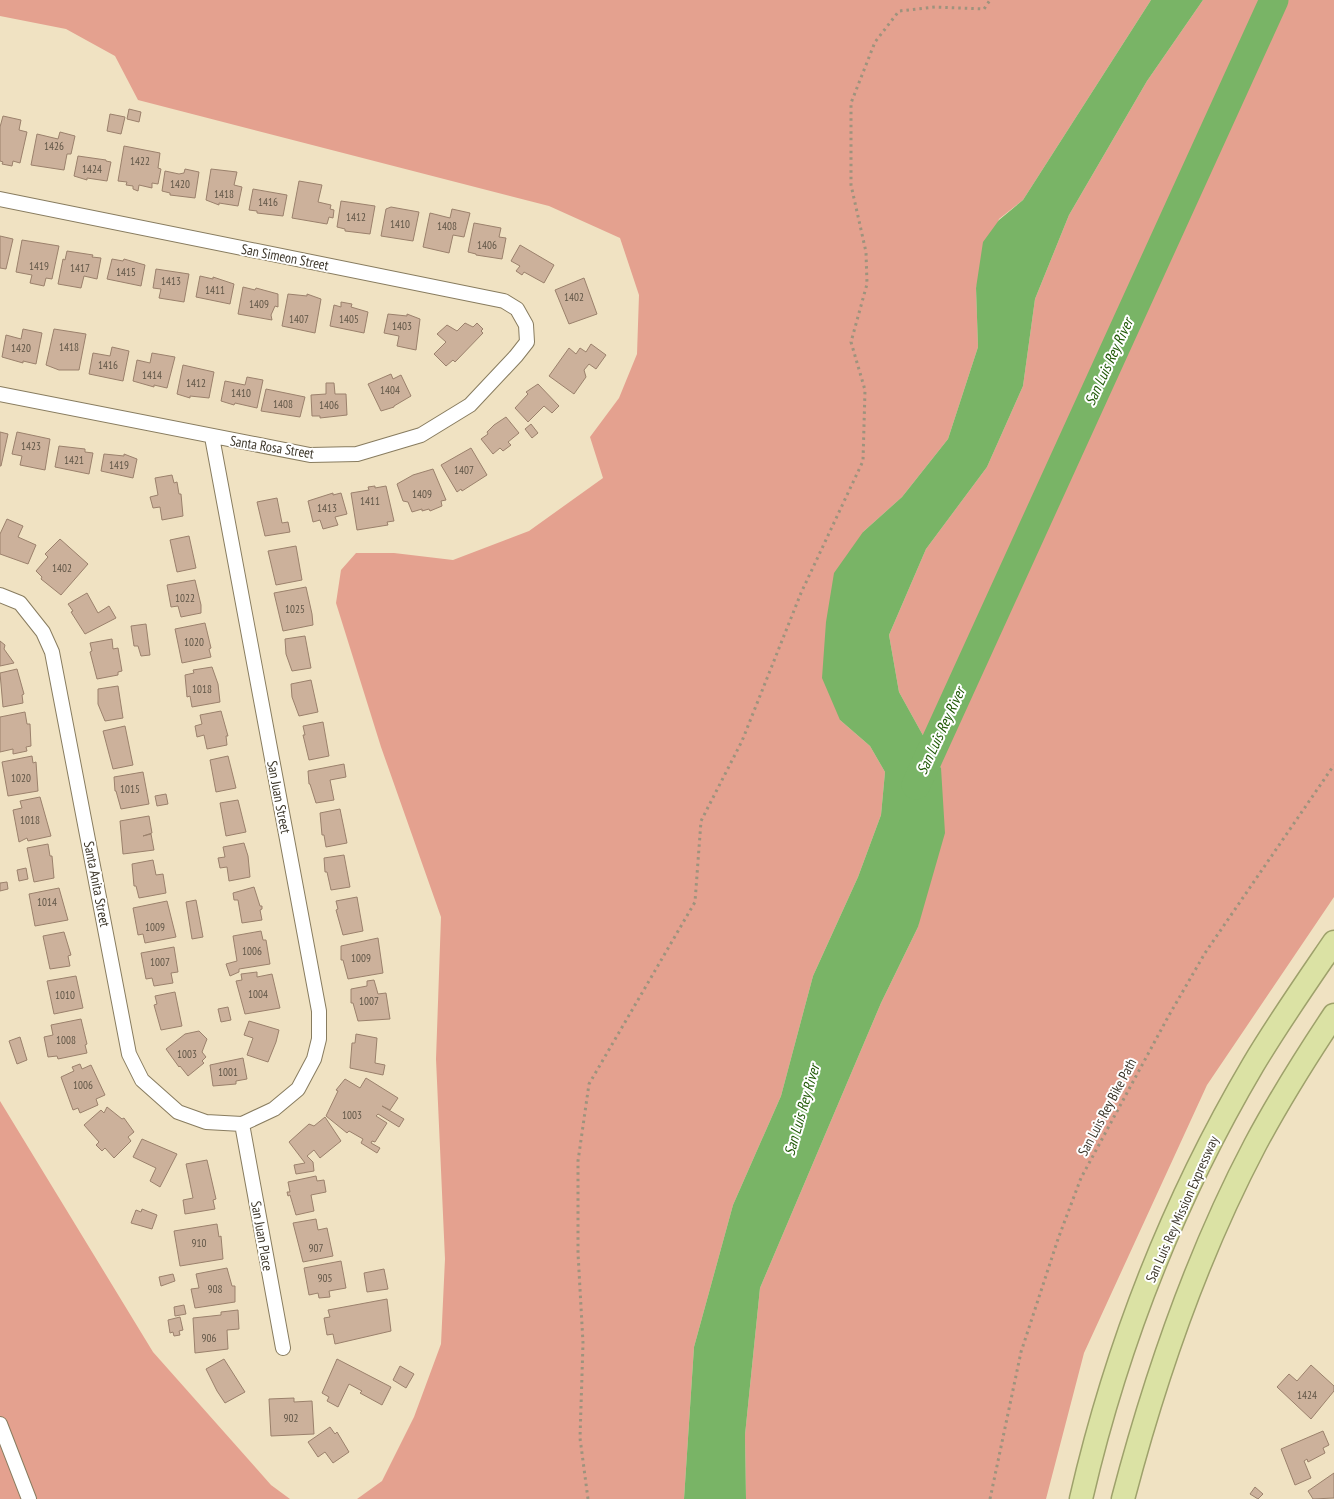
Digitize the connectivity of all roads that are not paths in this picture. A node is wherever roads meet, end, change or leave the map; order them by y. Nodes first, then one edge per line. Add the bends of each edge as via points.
1 (0, 199) edge
2 (516, 356) joint
3 (0, 394) edge
4 (212, 437) junction
5 (0, 595) edge
6 (1334, 942) edge
7 (1334, 1015) edge
8 (242, 1124) junction
9 (283, 1348) dead end
10 (0, 1424) edge
11 (29, 1499) edge
12 (1082, 1499) edge
13 (1123, 1499) edge

1 - 2 street, San Simeon Street via 504,301 517,309 526,325 526,342
2 - 4 street, Santa Rosa Street via 462,410 421,435 356,454 310,455
3 - 4 street, Santa Rosa Street
4 - 8 street, San Juan Street via 319,1011 319,1039 314,1059 298,1089 274,1109
5 - 8 street, Santa Anita Street via 20,603 43,632 52,652 129,1054 142,1080 178,1112 206,1122
6 - 12 highway, San Luis Rey Mission Expressway via 1253,1065 1205,1153 1181,1206 1121,1354
7 - 13 highway via 1297,1071 1256,1144 1187,1293 1142,1427
8 - 9 street, San Juan Place
10 - 11 street

